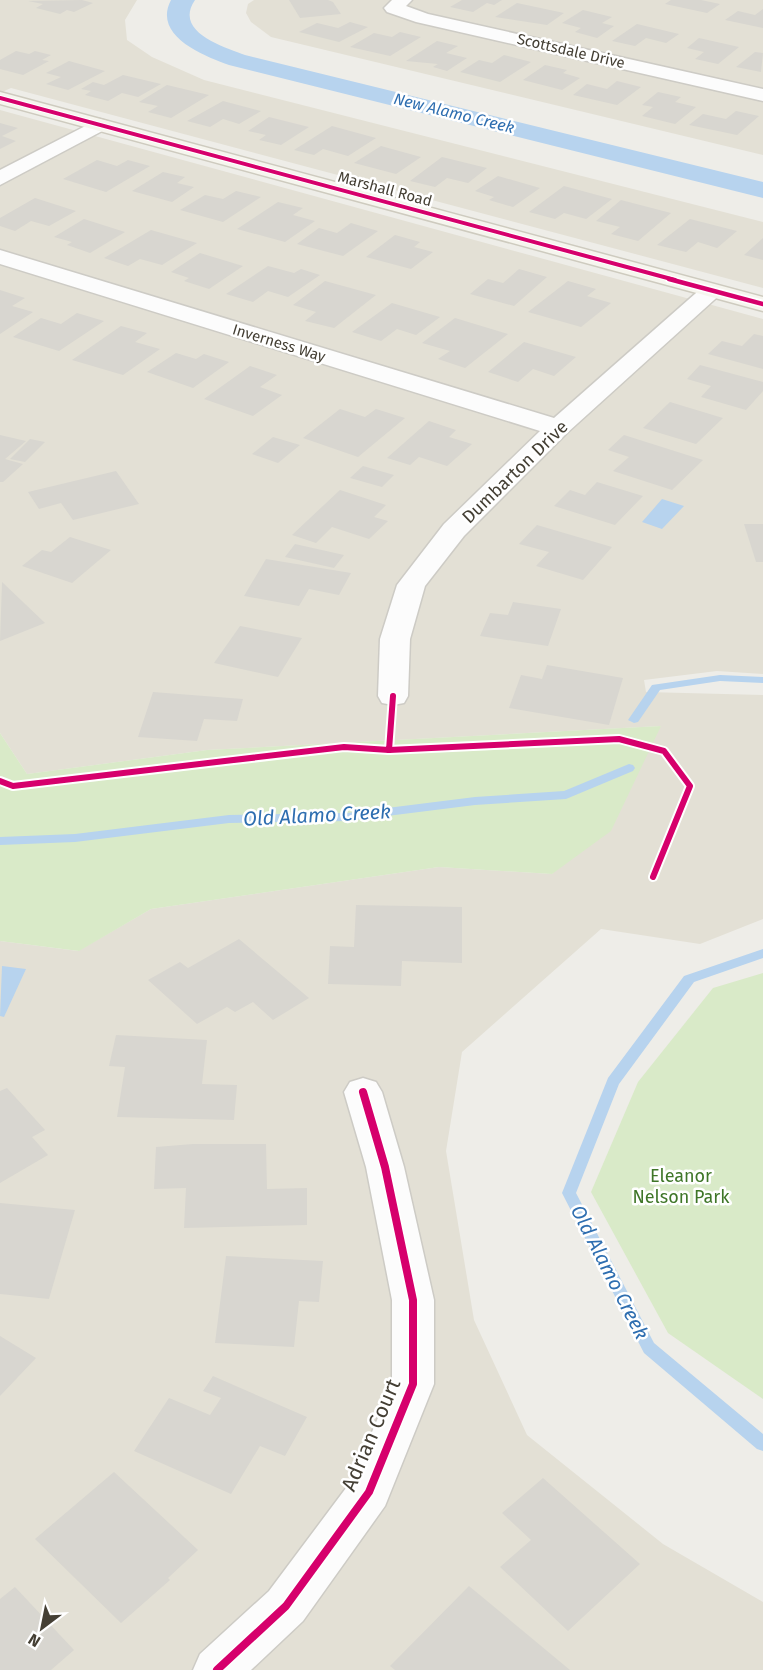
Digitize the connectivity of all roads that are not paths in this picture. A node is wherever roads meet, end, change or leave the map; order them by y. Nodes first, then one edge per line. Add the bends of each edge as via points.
1 (402, 0) edge
2 (763, 95) edge
3 (0, 98) edge
4 (99, 125) junction
5 (0, 179) edge
6 (0, 257) edge
7 (712, 291) junction
8 (763, 304) edge
9 (558, 428) junction
10 (393, 696) dead end
11 (363, 1092) dead end
12 (217, 1670) edge

1 - 2 street, Scottsdale Drive via 393,8 423,18
3 - 4 street, Marshall Road
4 - 5 street
4 - 7 street, Marshall Road
6 - 9 street, Inverness Way
7 - 8 street, Marshall Road
7 - 9 street, Dumbarton Drive
9 - 10 street, Dumbarton Drive via 454,530 411,585 395,639
11 - 12 street, Adrian Court via 385,1167 413,1300 413,1384 369,1492 286,1606

